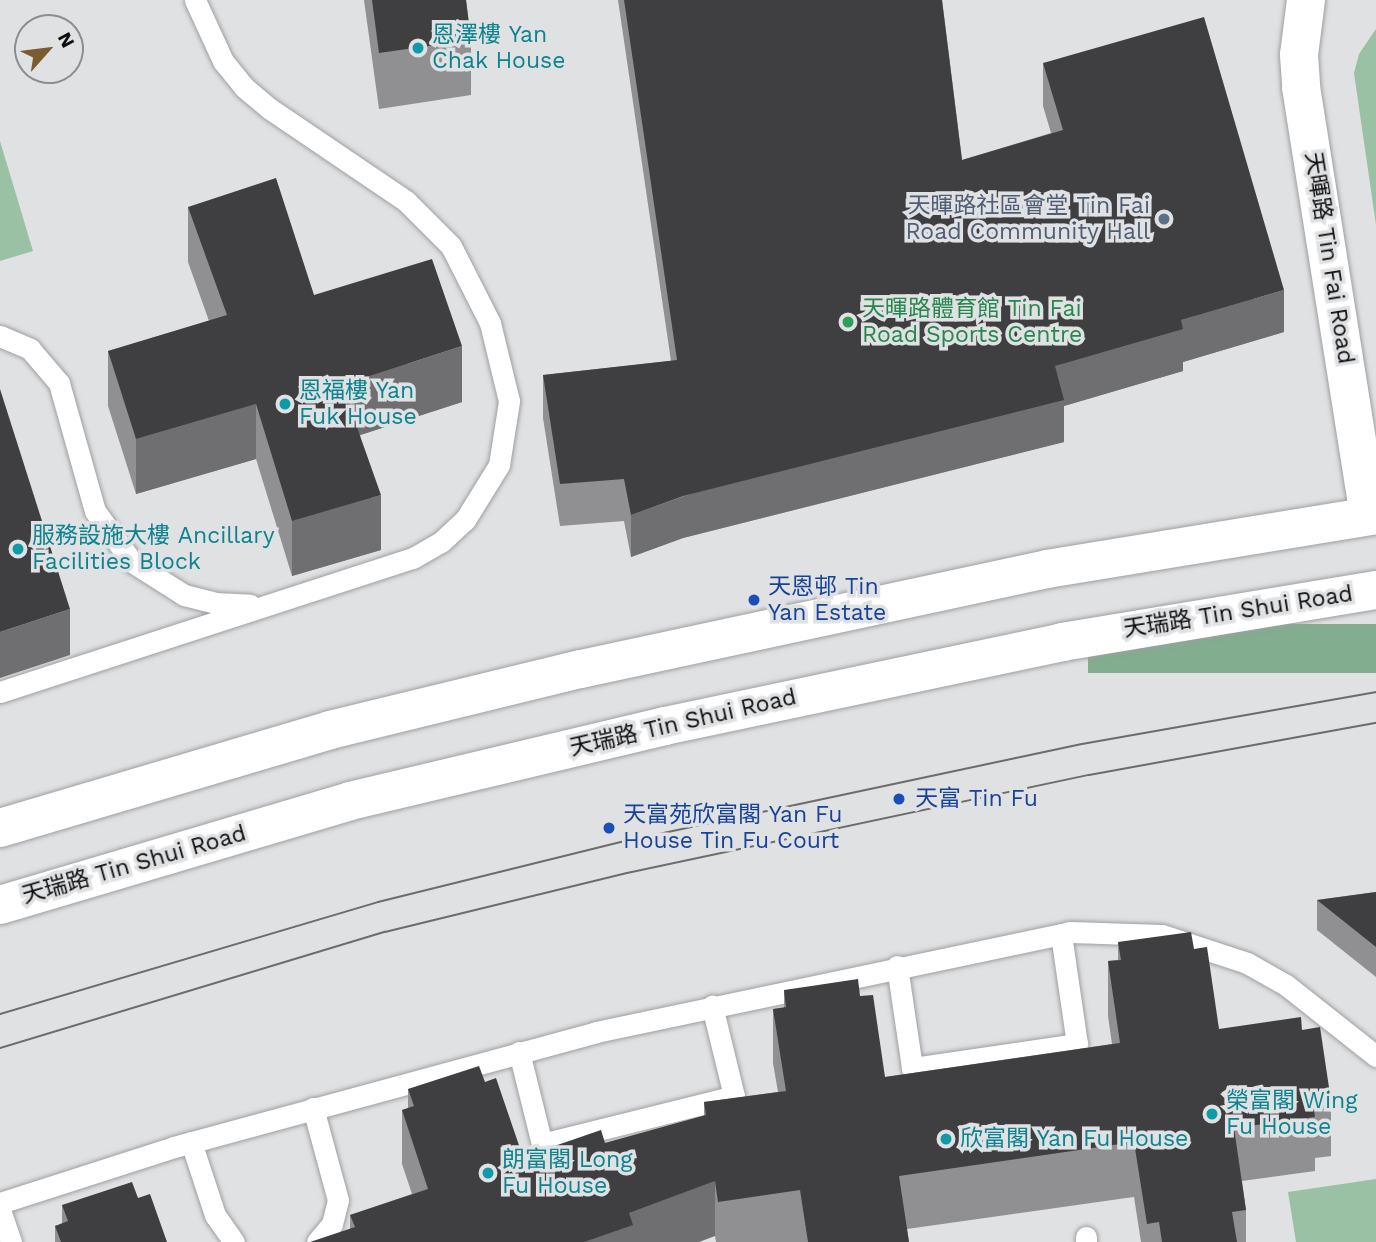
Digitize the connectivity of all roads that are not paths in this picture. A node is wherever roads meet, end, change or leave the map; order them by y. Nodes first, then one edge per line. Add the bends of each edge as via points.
1 (195, 0) edge
2 (1306, 0) edge
3 (0, 336) edge
4 (1373, 515) edge
5 (1376, 590) edge
6 (277, 601) junction
7 (0, 692) edge
8 (0, 828) edge
9 (0, 905) edge
10 (1061, 934) junction
11 (897, 966) junction
12 (712, 1006) junction
13 (519, 1052) junction
14 (1376, 1056) edge
15 (313, 1108) junction
16 (191, 1142) junction
17 (0, 1203) edge
18 (0, 1210) edge
19 (11, 1242) edge
20 (234, 1242) edge
21 (317, 1242) edge

1 - 6 lane via 223,61 244,86 270,109 406,201 451,246 490,323 509,401 499,465 465,520 441,542 393,565
2 - 4 main road, 天暉路 Tin Fai Road via 1299,55 1301,87
3 - 6 lane via 30,349 59,383 95,511 132,562 156,581 204,600 246,605
4 - 8 main road via 1047,569 581,668 330,730
5 - 9 main road, 天瑞路 Tin Shui Road via 1062,642 665,726 350,801
6 - 7 lane
10 - 11 lane
10 - 11 lane via 1077,1044 912,1068
10 - 14 lane via 1116,931 1162,935 1206,947 1286,985
11 - 12 lane
12 - 13 lane
12 - 13 lane via 734,1096 542,1144
13 - 15 lane
15 - 16 lane
15 - 21 lane via 338,1200 332,1224
16 - 17 lane
16 - 20 lane via 215,1215
18 - 19 lane

